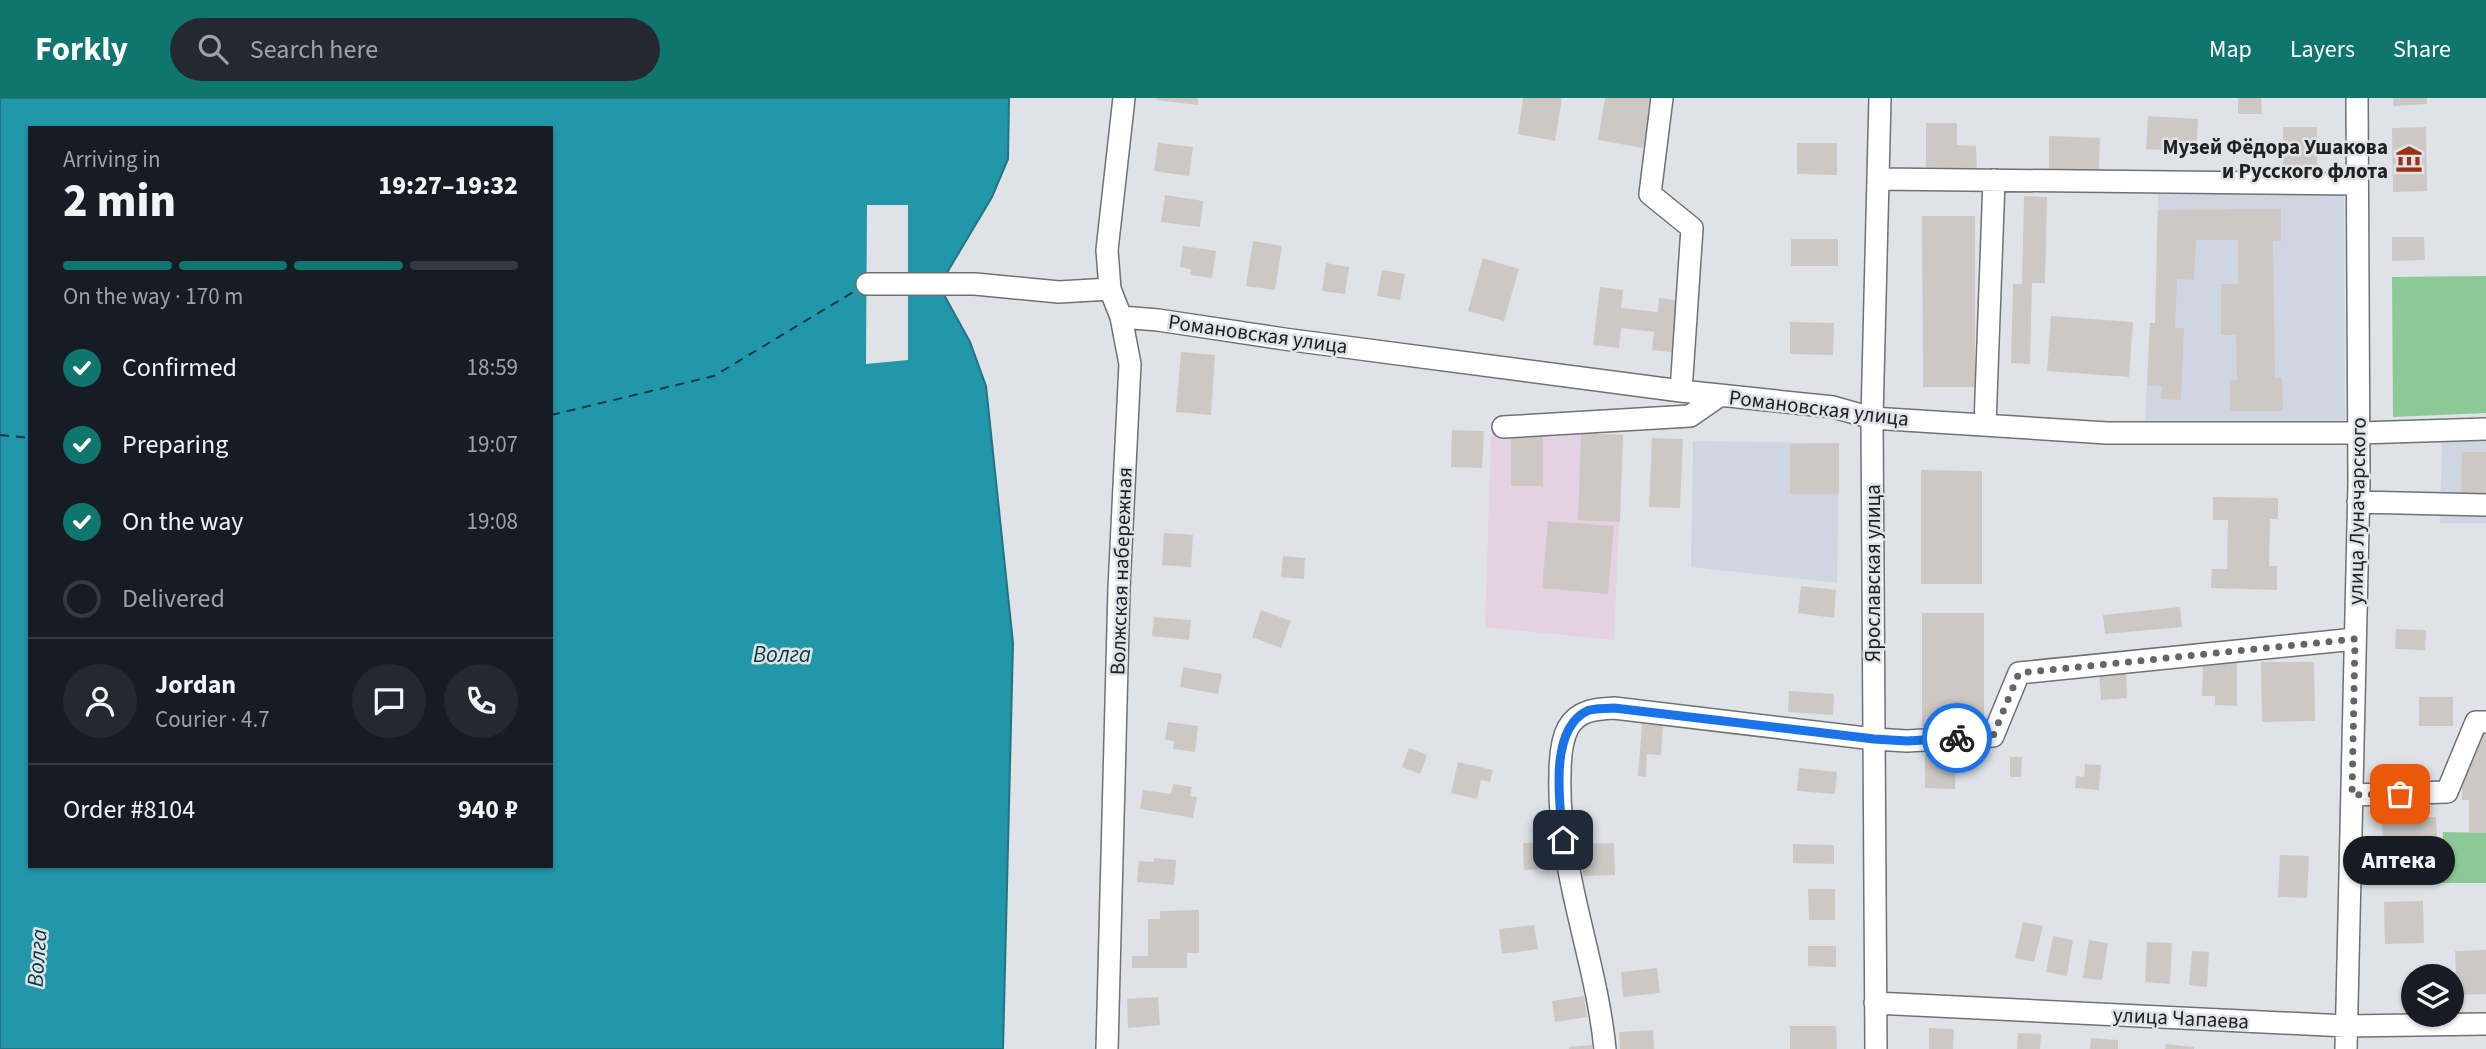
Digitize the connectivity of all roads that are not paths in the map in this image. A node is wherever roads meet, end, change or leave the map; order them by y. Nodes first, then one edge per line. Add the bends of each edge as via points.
1 (1124, 98) edge
2 (1662, 98) edge
3 (1880, 98) edge
4 (2357, 98) edge
5 (1878, 179) junction
6 (1994, 180) junction
7 (2357, 184) junction
8 (867, 284) dead end
9 (1110, 289) junction
10 (1121, 317) junction
11 (1674, 390) junction
12 (1719, 396) junction
13 (1872, 418) junction
14 (1985, 425) junction
15 (1503, 426) dead end
16 (2486, 429) edge
17 (2359, 433) junction
18 (2358, 502) junction
19 (2486, 505) edge
20 (2355, 639) junction
21 (2486, 722) edge
22 (1874, 739) junction
23 (2352, 795) junction
24 (1875, 1003) junction
25 (2486, 1024) edge
26 (2346, 1026) junction
27 (1107, 1049) edge
28 (1605, 1049) edge
29 (1876, 1049) edge
30 (2346, 1049) edge

1 - 9 street, Волжская набережная via 1107,250
2 - 11 street via 1650,194 1692,228
3 - 5 street, Ярославская улица
4 - 7 street, улица Луначарского
5 - 6 street
5 - 13 street, Ярославская улица
6 - 7 street
6 - 14 street
7 - 17 street, улица Луначарского
8 - 9 street via 975,284 1059,292
9 - 10 street, Волжская набережная
10 - 11 street, Романовская улица
10 - 27 street, Волжская набережная via 1130,363
11 - 12 street, Романовская улица
12 - 13 street, Романовская улица via 1833,407
12 - 15 street via 1690,416
13 - 14 street, Романовская улица
13 - 22 street, Ярославская улица
14 - 17 street, Романовская улица via 2107,433
16 - 17 street, Романовская улица
17 - 18 street, улица Луначарского
18 - 19 street
18 - 20 street, улица Луначарского
20 - 22 street via 2019,673 1993,736
20 - 23 street, улица Луначарского
21 - 23 street via 2476,722 2448,792
22 - 24 street, Ярославская улица
22 - 28 street via 1614,708 1590,710 1576,718 1567,729 1560,760 1559,796
23 - 26 street, улица Луначарского
24 - 26 street, улица Чапаева
24 - 29 street, Ярославская улица
25 - 26 street, улица Чапаева
26 - 30 street, улица Луначарского

